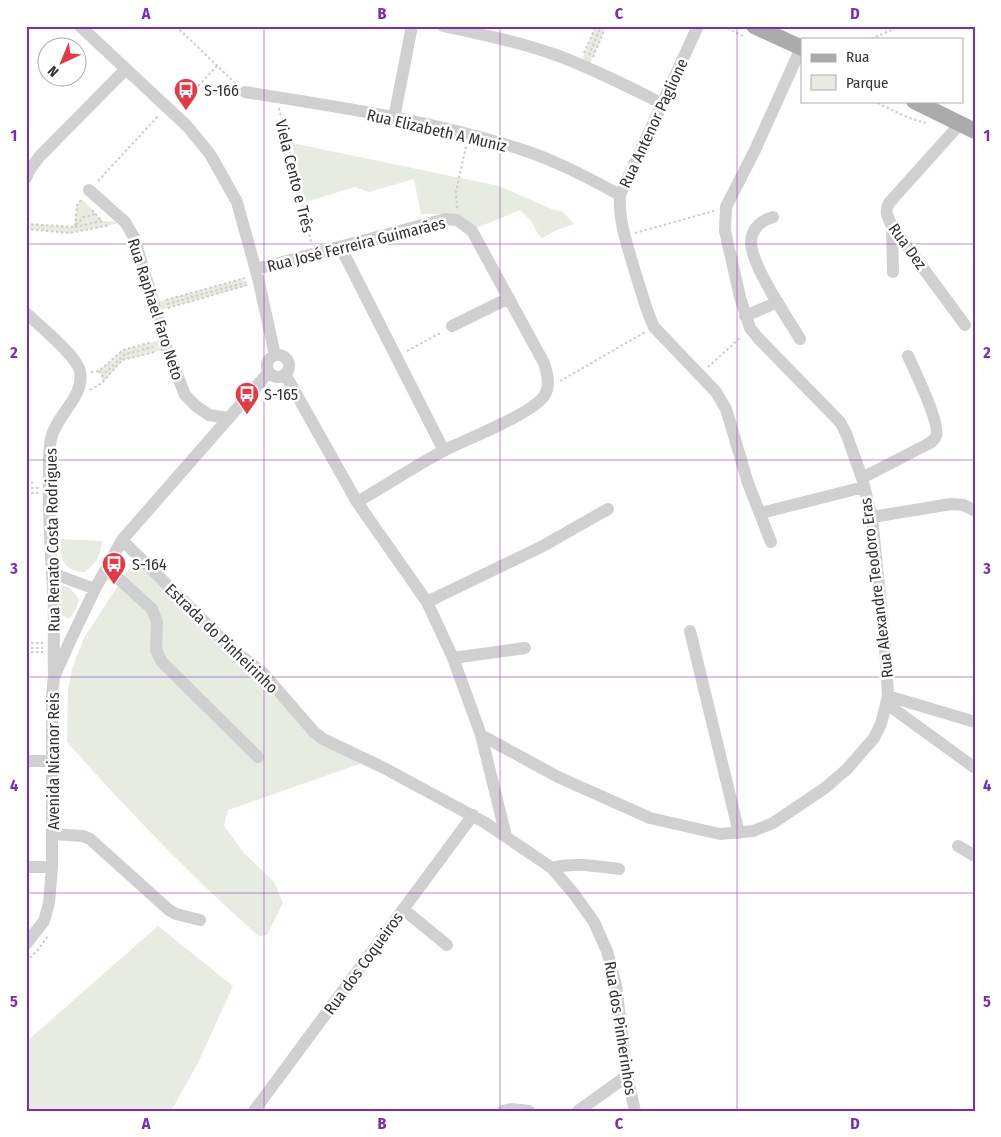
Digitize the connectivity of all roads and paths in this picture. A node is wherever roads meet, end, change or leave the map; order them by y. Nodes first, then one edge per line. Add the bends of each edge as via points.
1 (80, 26) edge
2 (176, 26) edge
3 (412, 26) edge
4 (443, 26) edge
5 (596, 26) edge
6 (601, 26) edge
7 (606, 26) edge
8 (698, 26) edge
9 (754, 26) edge
10 (900, 26) edge
11 (873, 38) edge
12 (801, 48) edge
13 (801, 50) edge
14 (217, 66) junction
15 (584, 66) junction
16 (126, 69) junction
17 (245, 92) joint
18 (276, 97) junction
19 (916, 102) edge
20 (661, 103) junction
21 (170, 110) junction
22 (394, 118) junction
23 (960, 124) junction
24 (975, 131) edge
25 (468, 135) junction
26 (26, 178) edge
27 (89, 190) joint
28 (620, 195) junction
29 (87, 204) dead end
30 (726, 207) junction
31 (91, 209) dead end
32 (96, 214) junction
33 (774, 217) dead end
34 (457, 220) junction
35 (26, 224) edge
36 (115, 224) dead end
37 (892, 226) junction
38 (75, 227) junction
39 (26, 229) edge
40 (625, 236) junction
41 (341, 248) junction
42 (314, 254) junction
43 (893, 272) dead end
44 (258, 276) junction
45 (205, 289) junction
46 (206, 293) junction
47 (207, 297) junction
48 (509, 298) junction
49 (778, 302) junction
50 (154, 308) junction
51 (26, 313) edge
52 (748, 322) junction
53 (965, 325) dead end
54 (452, 326) joint
55 (654, 328) junction
56 (800, 338) dead end
57 (165, 344) junction
58 (118, 353) junction
59 (275, 355) junction
60 (908, 356) dead end
61 (396, 357) junction
62 (122, 359) junction
63 (99, 371) junction
64 (269, 372) junction
65 (80, 373) junction
66 (285, 374) junction
67 (700, 374) junction
68 (102, 376) junction
69 (102, 382) junction
70 (547, 389) junction
71 (78, 392) junction
72 (228, 418) junction
73 (444, 451) junction
74 (863, 482) junction
75 (358, 502) junction
76 (608, 509) dead end
77 (975, 511) edge
78 (761, 513) junction
79 (872, 517) junction
80 (122, 540) junction
81 (771, 542) dead end
82 (107, 568) junction
83 (52, 572) junction
84 (94, 589) junction
85 (427, 602) junction
86 (690, 631) dead end
87 (26, 643) edge
88 (53, 647) junction
89 (26, 648) edge
90 (526, 648) dead end
91 (26, 652) edge
92 (452, 658) junction
93 (54, 677) junction
94 (888, 700) junction
95 (975, 722) edge
96 (481, 735) junction
97 (258, 757) dead end
98 (26, 761) edge
99 (53, 761) junction
100 (975, 768) edge
101 (472, 815) junction
102 (739, 833) junction
103 (53, 834) junction
104 (506, 836) junction
105 (958, 846) dead end
106 (975, 856) edge
107 (26, 867) edge
108 (52, 867) junction
109 (552, 868) junction
110 (619, 869) dead end
111 (403, 909) junction
112 (200, 920) dead end
113 (50, 931) dead end
114 (26, 944) edge
115 (447, 945) dead end
116 (26, 961) edge
117 (628, 1076) junction
118 (254, 1111) edge
119 (503, 1111) edge
120 (529, 1111) edge
121 (578, 1111) edge
122 (635, 1111) edge

1 - 16 street
2 - 14 path
3 - 22 street
4 - 15 street via 499,39
5 - 15 path
6 - 15 path
7 - 15 path
8 - 20 street, Rua Antenor Paglione
9 - 12 main road
10 - 11 path
13 - 30 street, Rua Alexandre Teodoro Eras
14 - 17 path
14 - 21 path
15 - 20 street
16 - 21 street
16 - 26 street via 39,157
17 - 18 street, Rua Elizabeth A Muniz
18 - 22 street, Rua Elizabeth A Muniz
18 - 42 path, Viela Cento e Três
19 - 23 main road
20 - 28 street, Rua Antenor Paglione
21 - 27 path
21 - 44 street via 210,154 237,202
22 - 25 street, Rua Elizabeth A Muniz
23 - 24 main road
23 - 37 street, Rua Dez via 889,203 887,217
25 - 28 street, Rua Elizabeth A Muniz via 521,149
25 - 34 path via 456,192
27 - 50 street, Rua Raphael Faro Neto via 125,222 134,237
28 - 40 street, Rua Antenor Paglione via 619,208
29 - 38 path via 82,198 77,205
30 - 40 path
30 - 52 street, Rua Alexandre Teodoro Eras via 725,231
31 - 32 path
32 - 38 path via 79,220
32 - 38 path via 102,221
33 - 49 street via 755,228 751,240 753,254
34 - 41 street, Rua José Ferreira Guimarães via 445,219
34 - 48 street, Rua José Ferreira Guimarães via 472,231
35 - 38 path
36 - 39 path via 70,233
37 - 43 street
37 - 53 street, Rua Dez
40 - 55 street, Rua Antenor Paglione
41 - 42 street, Rua José Ferreira Guimarães
41 - 61 street
42 - 44 street, Rua José Ferreira Guimarães
44 - 45 path
44 - 46 path
44 - 47 path
44 - 59 street
45 - 46 path
45 - 50 path
46 - 47 path
46 - 50 path
47 - 50 path
48 - 54 street
48 - 70 street, Rua José Ferreira Guimarães via 544,363
49 - 52 street
49 - 56 street
50 - 57 street, Rua Raphael Faro Neto
51 - 65 street via 71,356
52 - 67 path
52 - 74 street, Rua Alexandre Teodoro Eras via 840,422
54 - 61 path
55 - 67 street, Rua Antenor Paglione
55 - 70 path
57 - 58 path
57 - 62 path
57 - 62 path via 125,354
57 - 72 street, Rua Raphael Faro Neto via 185,395 209,415
58 - 62 path
58 - 63 path
59 - 64 street via 268,362
59 - 66 street via 288,361 289,368
60 - 74 street via 932,412 937,435 934,440
61 - 73 street
62 - 68 path
62 - 69 path
63 - 65 path
63 - 68 path
64 - 66 street via 278,377
64 - 72 street, Avenida Nicanor Reis
65 - 71 street, Rua Renato Costa Rodrigues
66 - 75 street
67 - 78 street, Rua Antenor Paglione via 726,409 748,483
68 - 69 path
69 - 71 path via 87,391
70 - 73 street via 530,408
71 - 83 street, Rua Renato Costa Rodrigues via 51,437 48,494
72 - 80 street, Avenida Nicanor Reis
73 - 75 street
74 - 78 street
74 - 79 street, Rua Alexandre Teodoro Eras
75 - 85 street
76 - 85 street via 541,547
77 - 79 street via 964,505 951,504
78 - 81 street, Rua Antenor Paglione
79 - 94 street, Rua Alexandre Teodoro Eras
80 - 82 street, Avenida Nicanor Reis
80 - 101 street, Estrada do Pinheirinho via 232,649 262,672 314,732
82 - 84 street, Avenida Nicanor Reis
82 - 97 street via 152,609 157,622 156,650 162,662
83 - 84 street
83 - 88 street, Rua Renato Costa Rodrigues
84 - 93 street, Avenida Nicanor Reis
85 - 92 street
86 - 102 street
87 - 88 path
88 - 89 path
88 - 91 path
88 - 93 street, Rua Renato Costa Rodrigues
90 - 92 street
92 - 96 street
93 - 99 street, Avenida Nicanor Reis
94 - 95 street
94 - 100 street
94 - 102 street, Rua Alexandre Teodoro Eras via 874,738 825,788 773,823
96 - 102 street, Rua Alexandre Teodoro Eras via 558,776 650,818 720,834
96 - 104 street
98 - 99 street
99 - 103 street, Avenida Nicanor Reis
101 - 104 street, Estrada do Pinheirinho
101 - 111 street, Rua dos Coqueiros
103 - 108 street, Avenida Nicanor Reis
103 - 112 street via 90,839 169,910
104 - 109 street, Rua dos Pinherinhos
105 - 106 street
107 - 108 street
108 - 114 street, Avenida Nicanor Reis via 44,921
109 - 110 street via 581,865
109 - 117 street, Rua dos Pinherinhos via 594,922 608,951 616,985
111 - 115 street
111 - 118 street, Rua dos Coqueiros
113 - 116 path
117 - 121 street
117 - 122 street, Rua dos Pinherinhos
119 - 120 street

